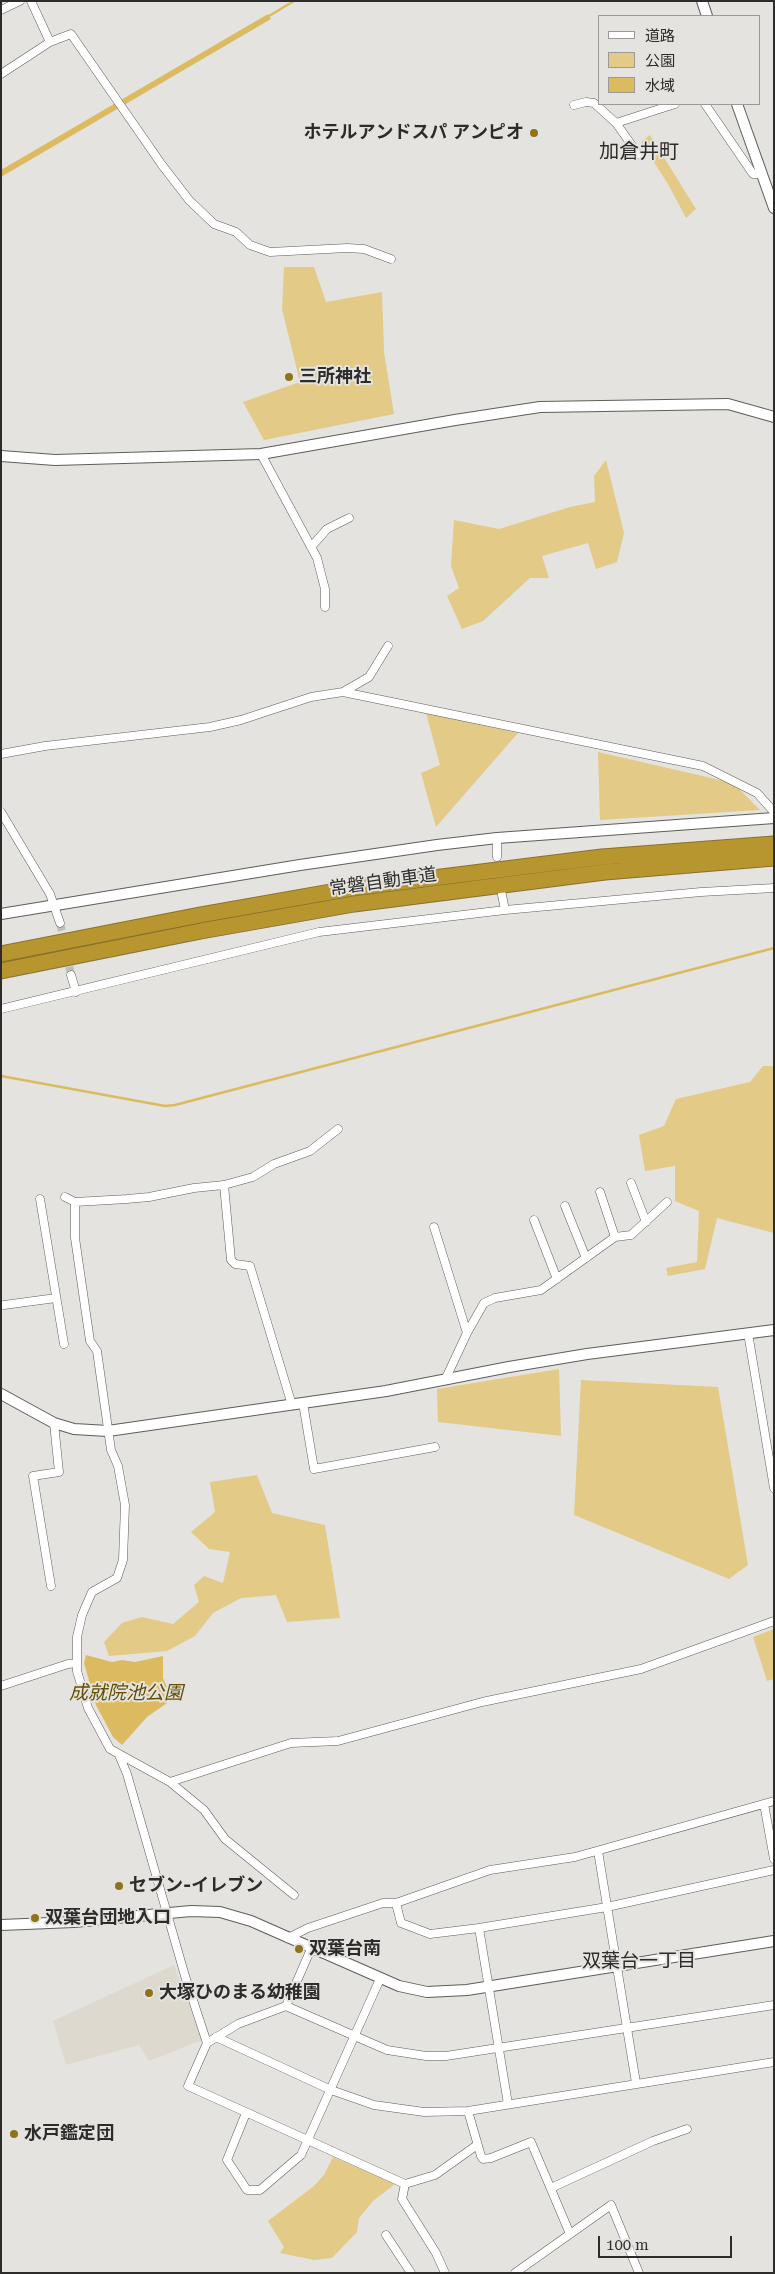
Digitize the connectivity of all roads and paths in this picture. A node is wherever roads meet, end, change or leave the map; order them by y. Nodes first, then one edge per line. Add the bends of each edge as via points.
1 (20, 1) edge
2 (31, 1) edge
3 (702, 1) edge
4 (1, 10) edge
5 (707, 15) edge
6 (50, 42) junction
7 (1, 74) edge
8 (574, 105) dead end
9 (672, 105) edge
10 (706, 105) edge
11 (738, 105) edge
12 (616, 122) junction
13 (638, 154) dead end
14 (762, 174) junction
15 (771, 194) edge
16 (774, 208) edge
17 (391, 259) dead end
18 (774, 417) edge
19 (262, 454) junction
20 (1, 456) edge
21 (349, 518) dead end
22 (311, 546) junction
23 (325, 606) dead end
24 (388, 646) dead end
25 (343, 692) junction
26 (1, 754) edge
27 (1, 812) edge
28 (774, 812) edge
29 (774, 818) edge
30 (497, 838) junction
31 (774, 844) edge
32 (498, 857) dead end
33 (774, 858) edge
34 (774, 888) edge
35 (502, 895) dead end
36 (55, 904) junction
37 (505, 910) junction
38 (1, 914) edge
39 (60, 923) tunnel mouth
40 (1, 954) edge
41 (1, 971) edge
42 (71, 975) tunnel mouth
43 (76, 992) junction
44 (1, 1009) edge
45 (338, 1129) dead end
46 (631, 1183) dead end
47 (224, 1185) junction
48 (600, 1192) dead end
49 (65, 1197) dead end
50 (40, 1199) dead end
51 (75, 1202) junction
52 (667, 1202) dead end
53 (565, 1206) dead end
54 (534, 1220) dead end
55 (646, 1222) junction
56 (434, 1227) dead end
57 (616, 1237) junction
58 (586, 1258) junction
59 (556, 1279) junction
60 (56, 1298) junction
61 (4, 1305) dead end
62 (774, 1330) edge
63 (467, 1333) junction
64 (748, 1333) junction
65 (64, 1344) dead end
66 (445, 1380) junction
67 (1, 1394) edge
68 (304, 1403) junction
69 (292, 1405) junction
70 (54, 1423) junction
71 (108, 1431) junction
72 (435, 1447) dead end
73 (774, 1488) edge
74 (51, 1586) dead end
75 (774, 1622) edge
76 (77, 1663) junction
77 (1, 1686) edge
78 (120, 1755) junction
79 (170, 1782) junction
80 (774, 1801) edge
81 (764, 1804) junction
82 (598, 1851) junction
83 (774, 1859) edge
84 (774, 1870) edge
85 (294, 1895) dead end
86 (396, 1904) junction
87 (607, 1907) junction
88 (168, 1914) junction
89 (1, 1926) edge
90 (479, 1928) junction
91 (288, 1938) junction
92 (774, 1941) edge
93 (311, 1949) junction
94 (617, 1966) junction
95 (380, 1979) junction
96 (489, 1986) junction
97 (774, 2005) edge
98 (286, 2006) junction
99 (627, 2028) junction
100 (216, 2037) junction
101 (354, 2038) junction
102 (207, 2043) junction
103 (499, 2049) junction
104 (774, 2062) edge
105 (636, 2083) junction
106 (331, 2090) junction
107 (508, 2104) junction
108 (468, 2111) junction
109 (246, 2113) junction
110 (687, 2129) dead end
111 (308, 2141) junction
112 (477, 2145) junction
113 (405, 2184) junction
114 (551, 2188) junction
115 (570, 2234) junction
116 (386, 2235) dead end
117 (410, 2273) edge
118 (445, 2273) edge
119 (515, 2273) edge
120 (638, 2273) edge

1 - 4 street
2 - 6 street
3 - 5 street
6 - 7 street
6 - 17 street via 71,34 162,165 189,200 214,224 236,232 250,244 270,252 347,248 364,249
8 - 12 street via 594,103
9 - 12 street
10 - 14 street via 753,174
11 - 14 street
12 - 13 street
14 - 15 street
15 - 16 street
18 - 19 street via 728,404 540,407
19 - 20 street via 55,460
19 - 22 street
21 - 22 street via 327,529
22 - 23 street via 322,577
24 - 25 street via 369,677
25 - 26 street via 311,697 210,727
25 - 28 street via 704,766 757,793
27 - 36 street
29 - 30 street
30 - 32 street
30 - 36 street
31 - 40 highway, 常磐自動車道 via 602,857 353,888
33 - 41 highway, 常磐自動車道 via 605,872 354,904
34 - 37 street
35 - 37 street
36 - 38 street
36 - 39 street
37 - 43 street via 319,932
42 - 43 street
43 - 44 street
45 - 47 street via 310,1151 274,1164 252,1177
46 - 55 street
47 - 51 street via 149,1197
47 - 69 street via 231,1260 235,1264 250,1266
48 - 57 street
49 - 51 street
50 - 60 street
51 - 71 street via 75,1238 90,1341 97,1351
52 - 55 street
53 - 58 street
54 - 59 street
55 - 57 street via 631,1235
56 - 63 street
57 - 58 street
58 - 59 street
59 - 63 street via 541,1290 484,1303
60 - 61 street
60 - 65 street
62 - 64 street
63 - 66 street
64 - 66 street via 577,1356
64 - 73 street
66 - 68 street
67 - 70 street
68 - 69 street
68 - 72 street via 314,1469
69 - 71 street
70 - 71 street via 74,1429
70 - 74 street via 59,1472 33,1476
71 - 76 street via 125,1505 123,1560 117,1578 92,1592 77,1637
75 - 79 street via 641,1669 482,1702 338,1741 291,1743
76 - 77 street
76 - 78 street via 88,1708 110,1749
78 - 79 street
78 - 88 street
79 - 85 street via 204,1810 224,1839
80 - 81 street
81 - 82 street
81 - 83 street
82 - 86 street via 490,1870
82 - 87 street
84 - 87 street
86 - 90 street via 401,1923 430,1934
86 - 91 street via 383,1903
87 - 90 street
87 - 94 street
88 - 89 street
88 - 91 street via 220,1912 251,1921
88 - 102 street
90 - 96 street
91 - 93 street
92 - 94 street
93 - 95 street
93 - 98 street
94 - 96 street
94 - 99 street
95 - 96 street via 427,1992
95 - 101 street
96 - 103 street
97 - 99 street
98 - 100 street via 238,2024
98 - 101 street
99 - 103 street
99 - 105 street
100 - 102 street
100 - 106 street
101 - 103 street via 387,2050 426,2056
101 - 106 street
102 - 109 street via 188,2086
103 - 107 street
104 - 105 street
105 - 107 street
106 - 108 street via 390,2109
106 - 111 street
107 - 108 street
108 - 112 street
109 - 111 street
109 - 111 street via 227,2160 248,2190 260,2190 301,2155
110 - 114 street via 653,2141
111 - 113 street
112 - 113 street via 435,2175
112 - 114 street via 483,2159 531,2142
113 - 118 street via 402,2199
114 - 115 street
115 - 119 street
115 - 120 street via 611,2205
116 - 117 street

